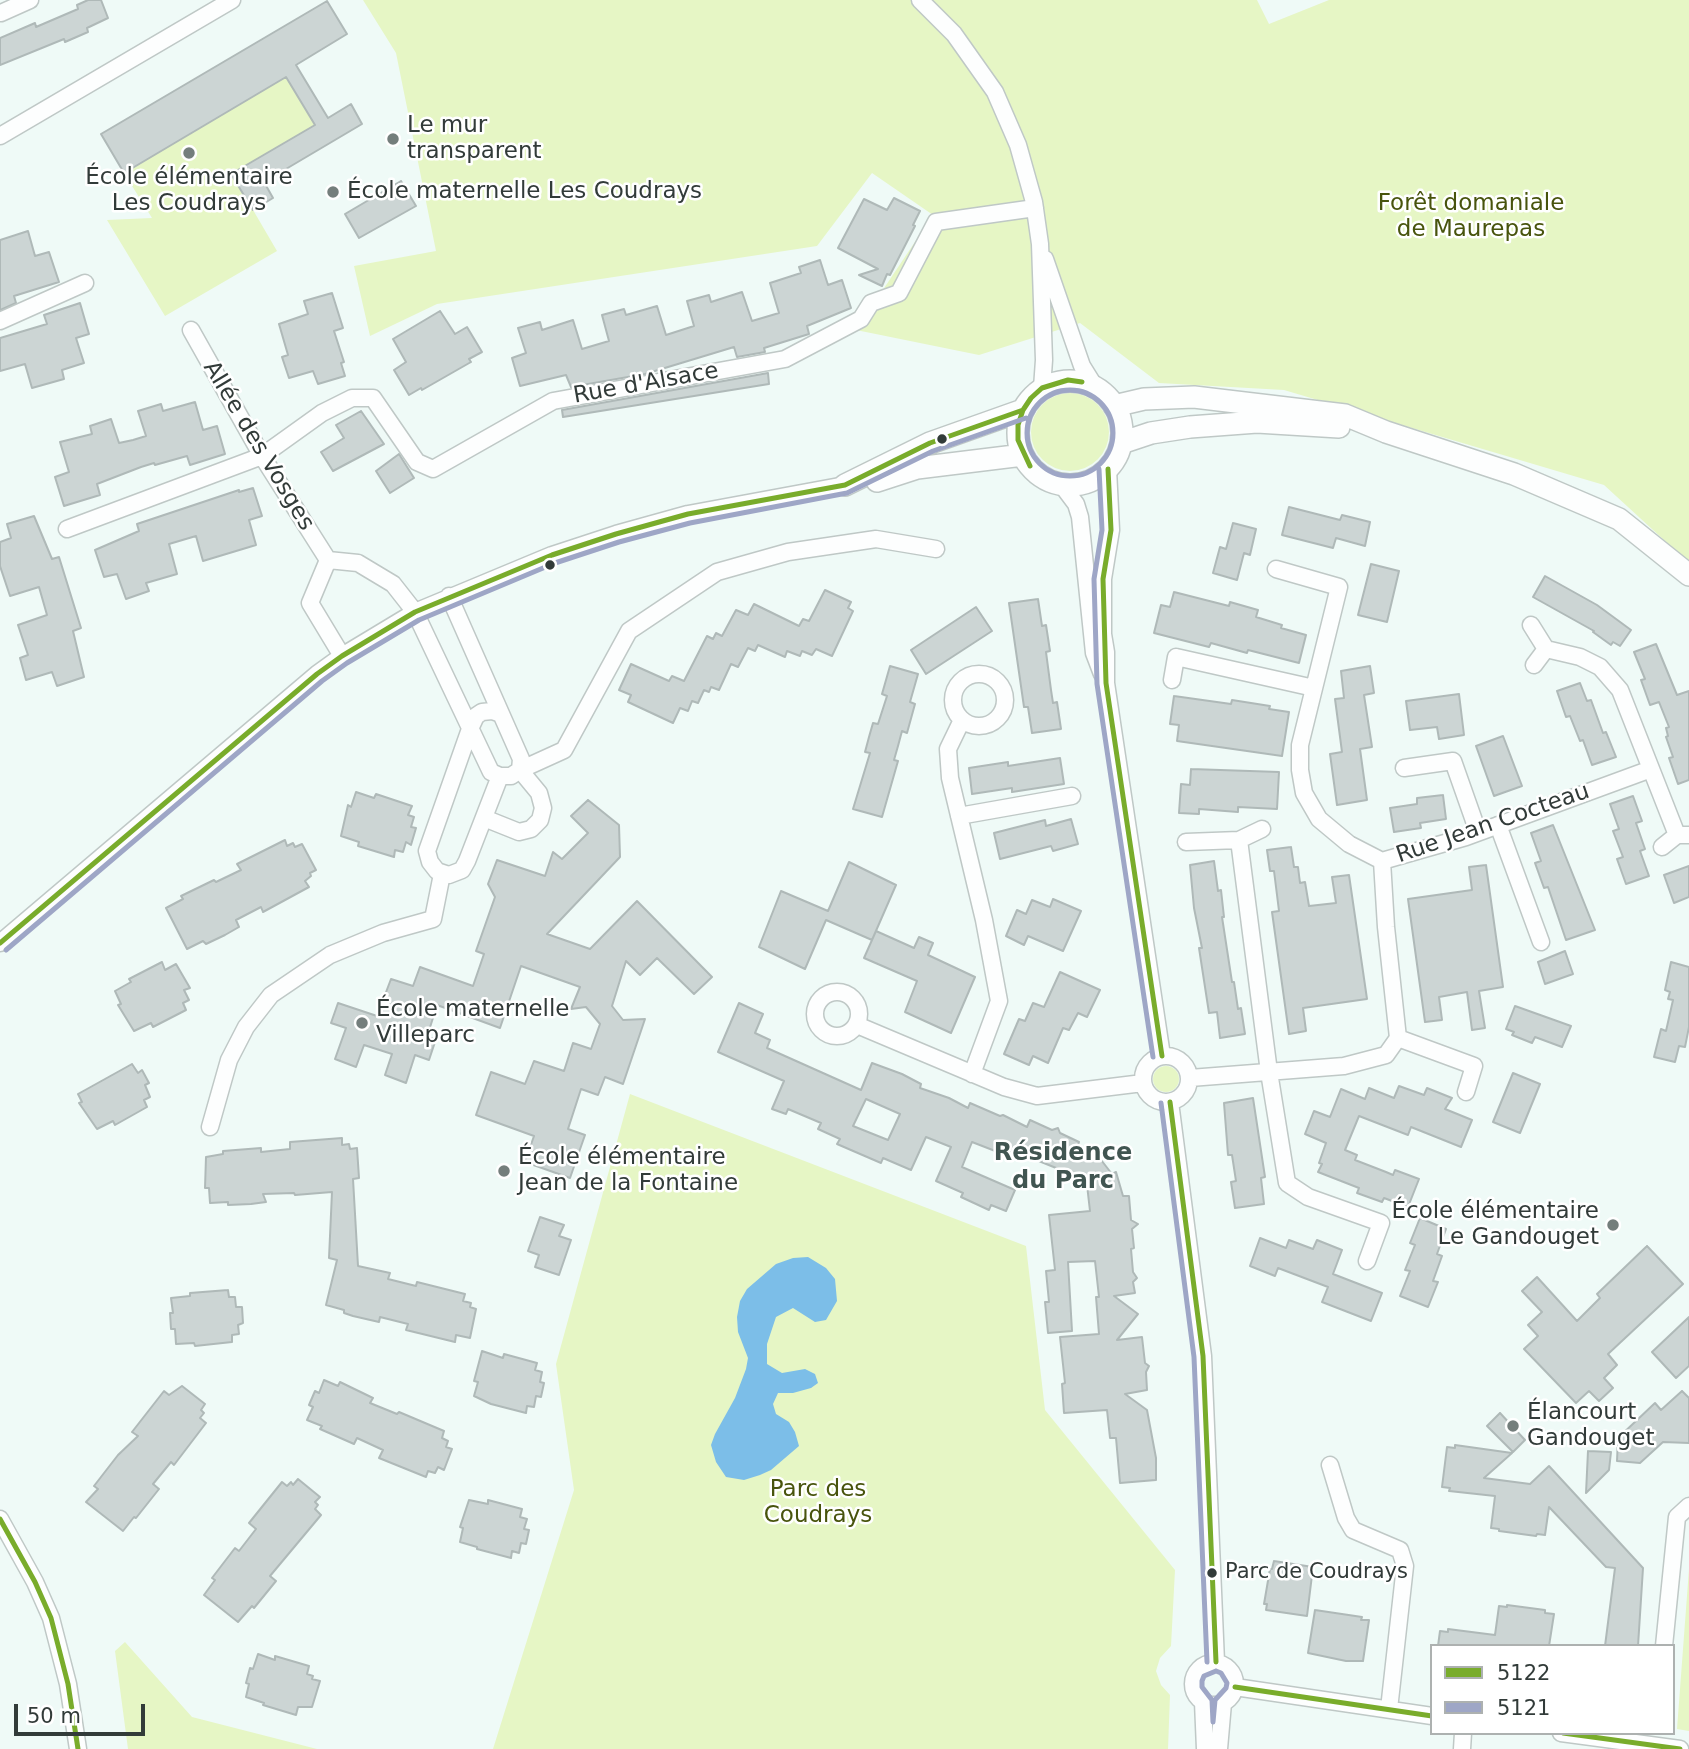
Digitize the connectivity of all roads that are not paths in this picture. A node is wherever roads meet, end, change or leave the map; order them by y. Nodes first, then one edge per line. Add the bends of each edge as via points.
1 (30, 0) edge
2 (232, 0) edge
3 (920, 0) edge
4 (0, 12) edge
5 (0, 136) edge
6 (1035, 208) junction
7 (1040, 244) junction
8 (85, 283) dead end
9 (0, 321) edge
10 (191, 330) dead end
11 (1095, 387) junction
12 (1042, 388) junction
13 (1114, 405) junction
14 (1023, 410) junction
15 (1386, 432) junction
16 (1121, 443) junction
17 (1023, 455) junction
18 (262, 456) junction
19 (1108, 469) junction
20 (1061, 484) junction
21 (845, 485) junction
22 (67, 529) dead end
23 (936, 549) dead end
24 (328, 560) junction
25 (1276, 569) dead end
26 (1689, 576) edge
27 (449, 596) junction
28 (415, 612) junction
29 (1531, 625) dead end
30 (1546, 649) junction
31 (341, 656) junction
32 (1534, 665) dead end
33 (1172, 680) dead end
34 (1106, 683) junction
35 (1314, 688) junction
36 (501, 714) junction
37 (962, 720) dead end
38 (470, 729) junction
39 (1404, 768) dead end
40 (1651, 769) junction
41 (520, 770) junction
42 (500, 776) junction
43 (1072, 796) dead end
44 (959, 816) junction
45 (484, 817) junction
46 (1498, 825) junction
47 (1262, 829) dead end
48 (1478, 832) junction
49 (1683, 835) edge
50 (1239, 840) junction
51 (1186, 842) dead end
52 (1662, 847) dead end
53 (1382, 861) junction
54 (442, 874) junction
55 (1541, 942) dead end
56 (0, 943) edge
57 (857, 1025) dead end
58 (1398, 1038) junction
59 (1162, 1056) junction
60 (1269, 1072) junction
61 (972, 1074) junction
62 (1190, 1077) junction
63 (1143, 1083) junction
64 (1466, 1092) dead end
65 (1170, 1102) junction
66 (210, 1127) dead end
67 (1367, 1261) dead end
68 (1330, 1465) dead end
69 (1689, 1506) edge
70 (0, 1519) edge
71 (1664, 1644) edge
72 (1216, 1662) junction
73 (1235, 1687) junction
74 (1203, 1702) junction
75 (1223, 1703) junction
76 (1389, 1709) junction
77 (1430, 1716) edge
78 (1592, 1735) edge
79 (1655, 1739) edge
80 (78, 1749) edge
81 (1205, 1749) edge
82 (1219, 1749) edge
83 (1680, 1749) edge

1 - 4 street
2 - 5 street
3 - 6 street via 954,34 995,92 1018,145
6 - 7 street
6 - 18 street, Rue d'Alsace via 936,222 899,293 871,303 861,319 785,359 554,401 433,469 417,462 373,398 352,398 332,408
7 - 11 street via 1082,366
7 - 12 street
8 - 9 street
10 - 18 street, Allée des Vosges
11 - 12 street via 1068,380
11 - 13 street
12 - 14 street
13 - 15 street via 1194,397 1345,415
13 - 16 street
14 - 17 street via 1018,425
14 - 21 street via 930,443
15 - 16 street via 1257,422 1151,433
15 - 26 street via 1514,474 1619,519
16 - 19 street
17 - 20 street via 1038,474
17 - 21 street via 917,468 878,481
18 - 22 street
18 - 24 street, Allée des Vosges
19 - 20 street via 1086,482
19 - 34 street via 1111,530 1103,579
20 - 34 street via 1076,503 1080,517 1094,653
21 - 27 street via 688,514 616,534
23 - 41 street via 877,539 788,552 718,572 629,631 564,750
24 - 28 street via 358,563 393,584
24 - 31 street via 310,603
25 - 35 street via 1339,587
27 - 28 street
27 - 36 street
28 - 31 street
28 - 38 street
29 - 30 street
30 - 32 street
30 - 40 street via 1600,667 1620,691
31 - 56 street
33 - 35 street via 1176,657
34 - 59 street
35 - 53 street via 1300,745 1304,793 1319,818 1349,844
36 - 38 street via 482,712
36 - 41 street via 521,759
37 - 44 street via 948,749
38 - 42 street via 491,772
38 - 54 street via 427,851
39 - 48 street via 1453,761
40 - 46 street, Rue Jean Cocteau
40 - 49 street
41 - 42 street
41 - 45 street via 539,793 540,820 519,832
42 - 45 street
43 - 44 street
44 - 61 street via 999,1000
45 - 54 street via 462,870
46 - 48 street, Rue Jean Cocteau
46 - 55 street
47 - 50 street
48 - 53 street, Rue Jean Cocteau
49 - 52 street
50 - 51 street
50 - 60 street
53 - 58 street, Rue Jean Cocteau
54 - 66 street via 433,919 330,955 271,995 246,1027 229,1060
57 - 61 street
58 - 60 street via 1386,1055 1345,1066
58 - 64 street via 1474,1066
59 - 62 street via 1181,1060
59 - 63 street via 1145,1069
60 - 62 street
60 - 67 street via 1287,1184 1308,1197 1381,1223
61 - 63 street via 1037,1096
62 - 65 street via 1182,1097
63 - 65 street via 1150,1096
65 - 72 street via 1203,1356
68 - 76 street via 1353,1530 1400,1550 1405,1566
69 - 71 street via 1677,1517
70 - 80 street via 51,1618
72 - 73 street via 1233,1673
72 - 74 street via 1197,1670 1193,1679 1193,1690
73 - 75 street
73 - 76 street
74 - 75 street
74 - 81 street
75 - 82 street
76 - 77 street
78 - 79 street
79 - 83 street

